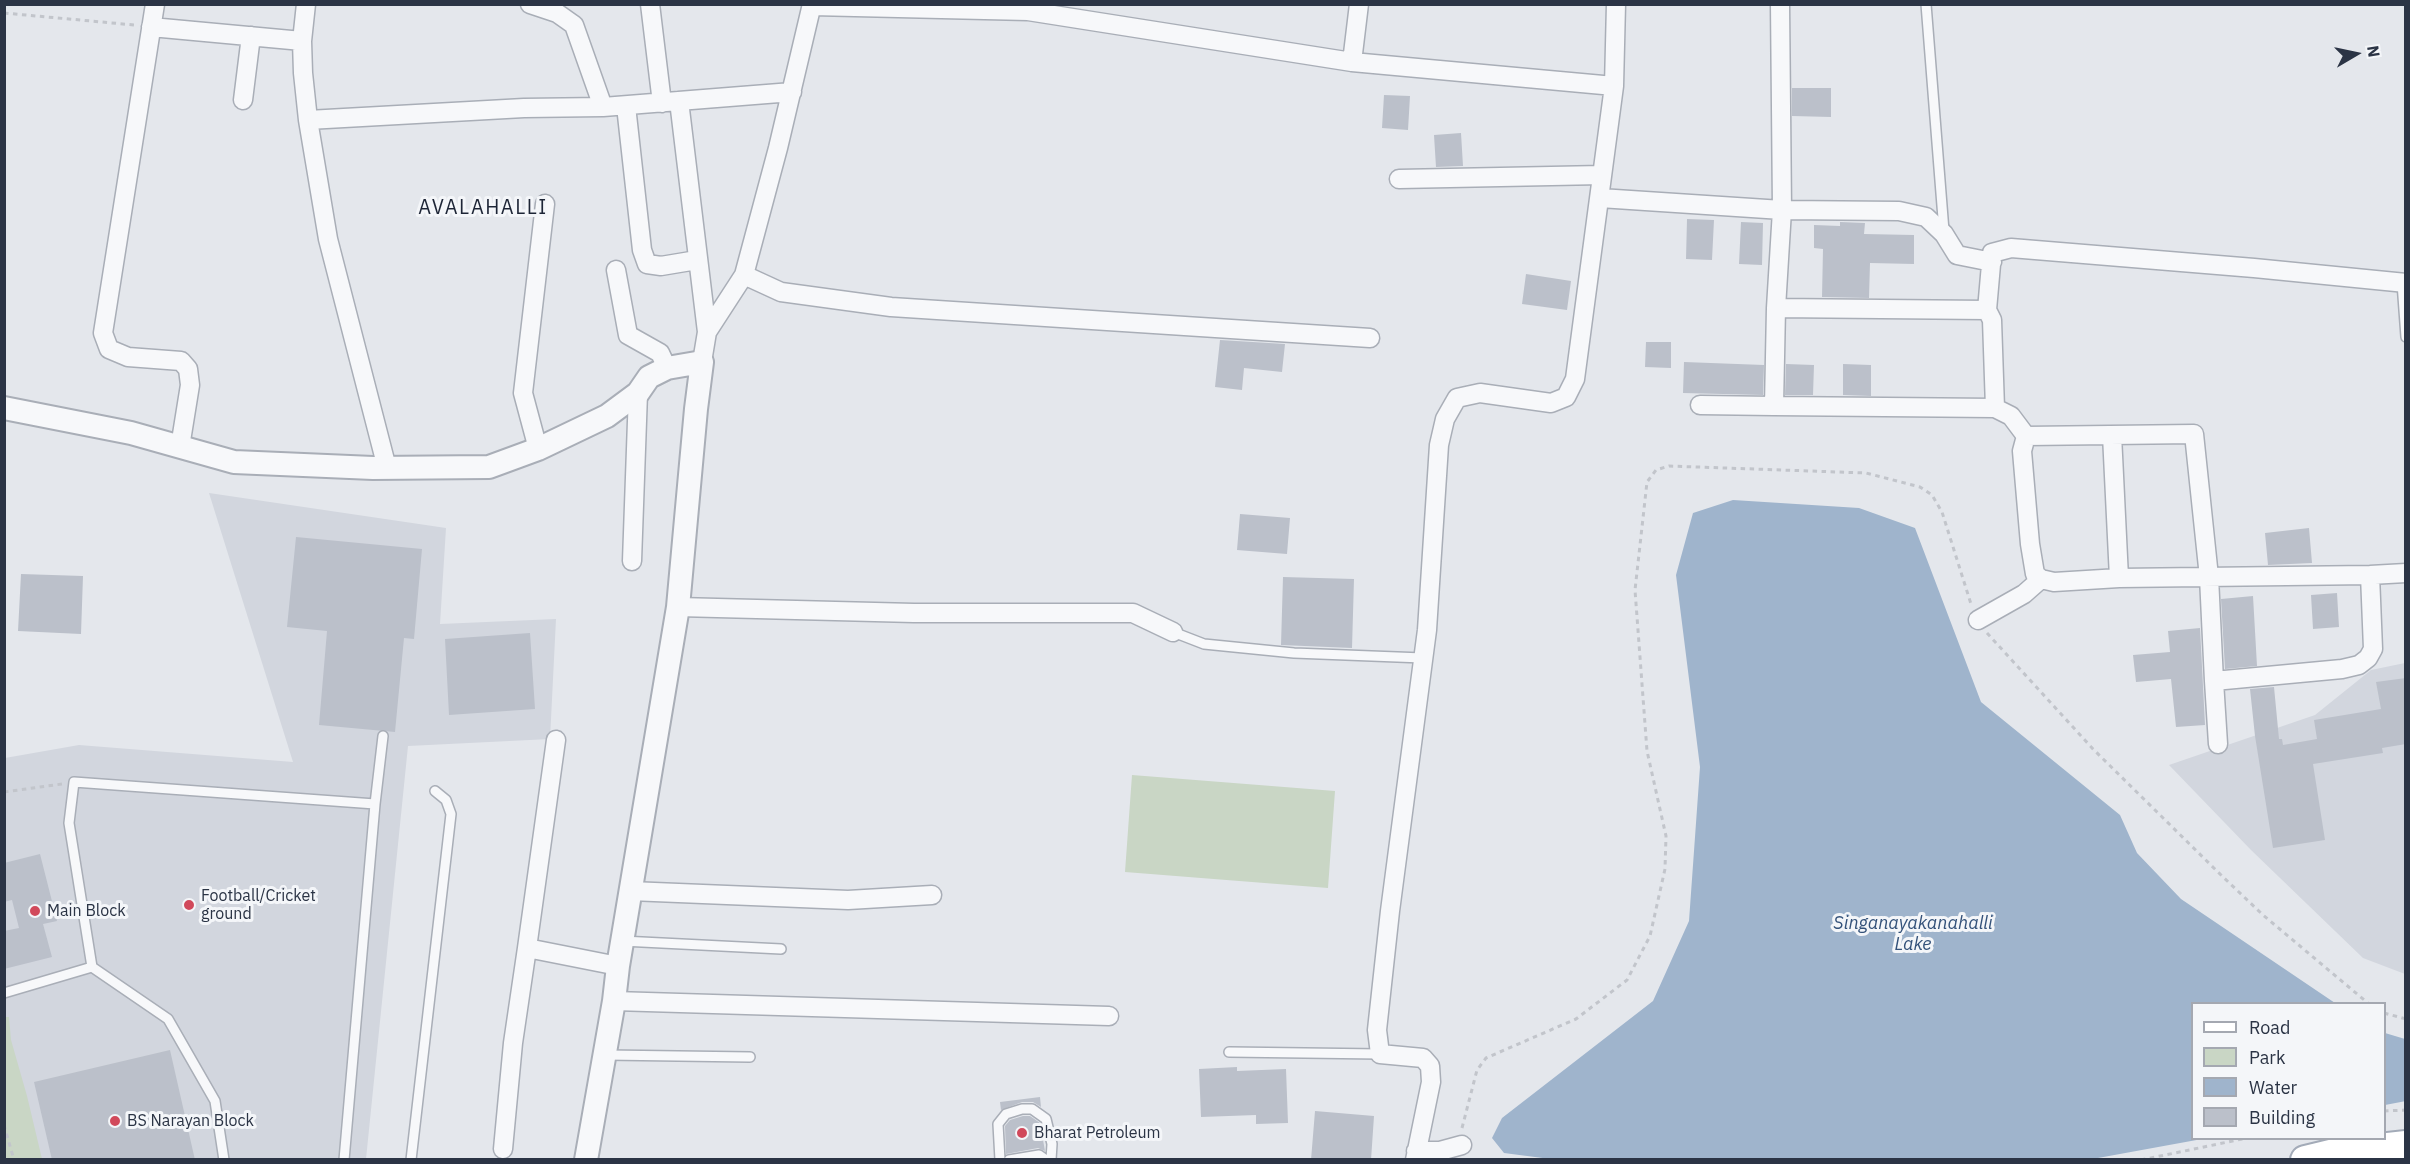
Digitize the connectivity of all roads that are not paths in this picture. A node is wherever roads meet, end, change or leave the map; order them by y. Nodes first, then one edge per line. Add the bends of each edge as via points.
1 (155, 4) edge
2 (306, 4) edge
3 (530, 4) edge
4 (650, 4) edge
5 (1359, 4) edge
6 (1616, 4) edge
7 (1780, 4) edge
8 (1926, 4) edge
9 (812, 5) edge
10 (1028, 8) edge
11 (151, 27) junction
12 (251, 36) junction
13 (302, 41) junction
14 (1352, 62) junction
15 (1614, 86) junction
16 (792, 92) junction
17 (243, 100) dead end
18 (671, 102) junction
19 (626, 105) junction
20 (603, 107) junction
21 (308, 120) junction
22 (1602, 175) junction
23 (1399, 179) dead end
24 (1600, 198) junction
25 (545, 204) dead end
26 (1782, 210) junction
27 (1944, 234) junction
28 (697, 260) junction
29 (1992, 262) junction
30 (616, 270) dead end
31 (744, 275) junction
32 (2404, 283) edge
33 (1776, 308) junction
34 (1987, 310) junction
35 (707, 332) junction
36 (2406, 337) edge
37 (1370, 338) dead end
38 (702, 362) junction
39 (667, 368) junction
40 (638, 393) junction
41 (1700, 405) dead end
42 (1774, 406) junction
43 (4, 408) edge
44 (1995, 408) junction
45 (2112, 435) junction
46 (2026, 436) junction
47 (180, 447) junction
48 (538, 449) junction
49 (387, 468) junction
50 (632, 561) dead end
51 (2406, 573) edge
52 (2370, 575) junction
53 (2209, 577) junction
54 (2119, 578) junction
55 (2041, 579) junction
56 (678, 607) junction
57 (1978, 620) road end
58 (1173, 632) joint
59 (1423, 658) junction
60 (2214, 681) junction
61 (383, 736) dead end
62 (556, 740) dead end
63 (2218, 744) dead end
64 (435, 791) dead end
65 (375, 804) junction
66 (630, 891) junction
67 (932, 895) dead end
68 (622, 941) junction
69 (527, 948) junction
70 (781, 949) dead end
71 (618, 966) junction
72 (92, 967) junction
73 (4, 993) edge
74 (614, 1001) junction
75 (1109, 1016) dead end
76 (1229, 1052) dead end
77 (1380, 1054) junction
78 (603, 1055) junction
79 (750, 1057) dead end
80 (1462, 1145) road end
81 (2406, 1145) edge
82 (503, 1149) dead end
83 (1415, 1155) edge
84 (224, 1160) edge
85 (344, 1160) edge
86 (411, 1160) edge
87 (586, 1160) edge
88 (1000, 1160) edge
89 (1010, 1160) edge
90 (1048, 1160) edge
91 (2305, 1160) edge

1 - 11 street
2 - 13 street
3 - 20 street via 557,12 574,26
4 - 18 street
5 - 14 street
6 - 15 street
7 - 26 street
8 - 27 lane
9 - 10 street
9 - 16 street
10 - 14 street
11 - 12 street
11 - 47 street via 103,333 109,349 128,357 181,361 188,369 190,385
12 - 13 street
12 - 17 street
13 - 21 street
14 - 15 street
15 - 22 street
16 - 18 street
16 - 31 street
18 - 19 street
18 - 28 street
19 - 20 street
19 - 28 street via 642,250 647,264 661,266
20 - 21 street
21 - 49 street via 328,239
22 - 23 street
22 - 24 street
24 - 26 street
24 - 59 street via 1575,379 1566,397 1551,404 1480,393 1457,398 1445,418 1439,445
25 - 48 street via 523,393
26 - 27 street via 1899,211 1926,216
26 - 33 street
27 - 29 street via 1957,255
28 - 35 street
29 - 32 street via 1992,253 2011,248
29 - 34 street
30 - 39 street via 628,335 660,353
31 - 35 street
31 - 37 street via 781,292 891,307
32 - 36 lane
33 - 34 street
33 - 42 street
34 - 44 street via 1992,320
35 - 38 street
38 - 39 street
38 - 56 street
39 - 40 street via 649,378
40 - 48 street via 607,416
40 - 50 street
41 - 42 street
42 - 44 street
43 - 47 street via 131,433
44 - 46 street via 2011,416
45 - 46 street
45 - 53 street via 2194,434
45 - 54 street
46 - 55 street via 2022,451 2030,544 2035,574
47 - 49 street via 234,462
48 - 49 street via 489,467
51 - 52 street
52 - 53 street
52 - 60 street via 2373,649 2360,665
53 - 54 street
53 - 60 street
54 - 55 street via 2054,582
55 - 57 street via 2024,594
56 - 58 street via 903,613 1133,613
56 - 66 street
58 - 59 lane via 1204,644 1294,653
59 - 77 street via 1377,1030
60 - 63 street
61 - 65 lane
62 - 69 street
64 - 86 lane via 446,800 451,814
65 - 72 lane via 74,782 69,823
65 - 85 lane
66 - 67 street via 848,900
66 - 68 street
68 - 70 lane
68 - 71 street
69 - 71 street
69 - 82 street
71 - 74 street
72 - 73 lane
72 - 84 lane via 168,1019 215,1101
74 - 75 street
74 - 78 street
76 - 77 lane
77 - 83 street via 1423,1058 1430,1066 1431,1082
78 - 79 lane
78 - 87 street
80 - 83 street
81 - 91 main road
88 - 90 lane via 998,1124 1006,1114 1022,1109 1032,1109 1046,1119 1052,1144
89 - 90 lane via 1039,1155

